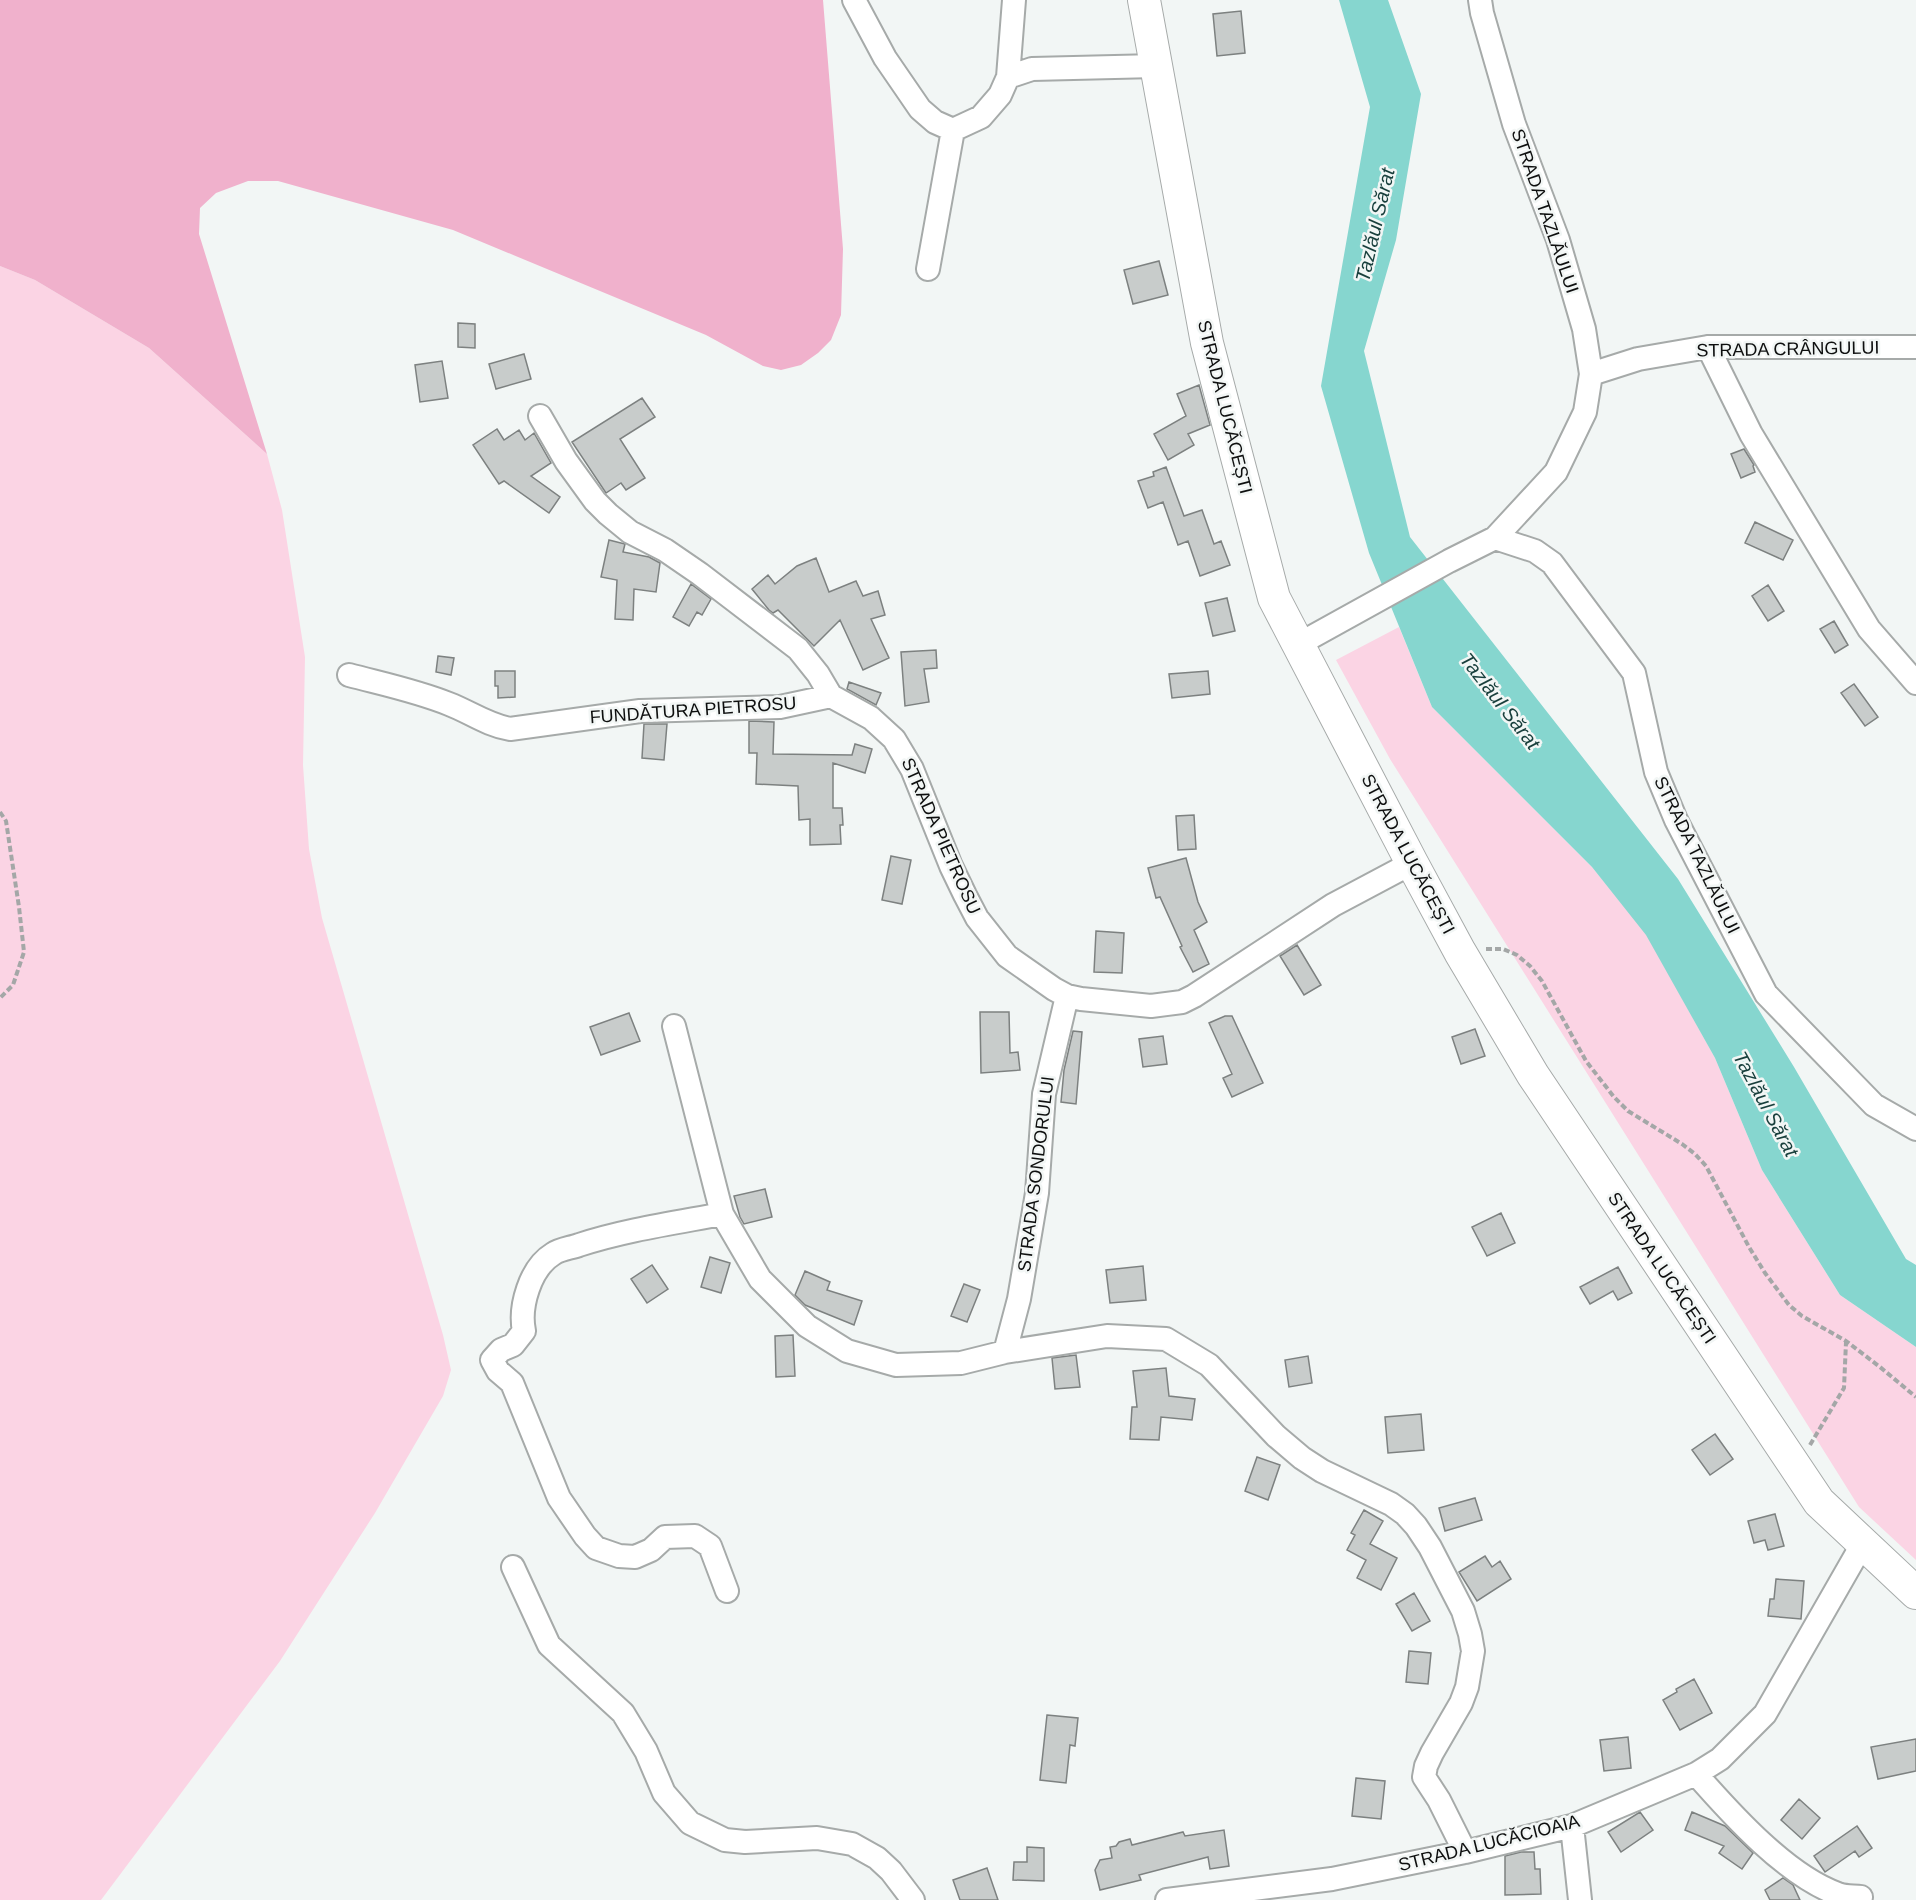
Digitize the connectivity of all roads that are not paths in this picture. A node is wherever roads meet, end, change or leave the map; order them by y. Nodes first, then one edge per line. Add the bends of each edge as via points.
1 (855, 0) edge
2 (1014, 0) edge
3 (1144, 0) edge
4 (1480, 0) edge
5 (1156, 66) junction
6 (1008, 77) junction
7 (953, 130) junction
8 (928, 269) dead end
9 (1708, 347) junction
10 (1916, 347) edge
11 (1591, 374) junction
12 (540, 416) dead end
13 (1495, 538) junction
14 (1299, 644) junction
15 (349, 675) dead end
16 (1916, 683) edge
17 (831, 696) junction
18 (1412, 863) junction
19 (1067, 996) junction
20 (674, 1026) dead end
21 (1916, 1129) edge
22 (722, 1214) junction
23 (1005, 1352) junction
24 (1863, 1543) junction
25 (513, 1567) dead end
26 (727, 1591) dead end
27 (1916, 1593) edge
28 (1696, 1774) junction
29 (1572, 1826) junction
30 (1466, 1852) junction
31 (1861, 1897) dead end
32 (913, 1900) edge
33 (1167, 1900) edge
34 (1580, 1900) edge

1 - 7 street via 885,58 920,109
2 - 6 street
3 - 5 main road, STRADA LUCĂCEȘTI
4 - 11 street, STRADA TAZLĂULUI via 1514,124 1558,240 1584,329
5 - 6 street via 1032,69
5 - 14 main road, STRADA LUCĂCEȘTI via 1207,343 1274,598
6 - 7 street via 1000,95 981,117
7 - 8 street
9 - 10 street, STRADA CRÂNGULUI
9 - 11 street, STRADA CRÂNGULUI via 1638,359
9 - 16 street via 1751,434 1869,629
11 - 13 street, STRADA TAZLĂULUI via 1585,412 1556,472
12 - 17 street, STRADA PIETROSU via 567,461 608,514 630,532 691,568 798,650
13 - 14 street, STRADA TAZLĂULUI
13 - 21 street, STRADA TAZLĂULUI via 1535,551 1552,563 1634,672 1656,772 1676,820 1766,994 1874,1105
14 - 18 main road, STRADA LUCĂCEȘTI
15 - 17 street, FUNDĂTURA PIETROSU via 432,698 491,725 510,729 640,711 780,707
17 - 19 street, STRADA PIETROSU via 884,728 903,752 956,876 977,918 993,939 1021,968
18 - 19 street, STRADA PIETROSU via 1333,905 1182,1002 1131,1005
18 - 24 main road, STRADA LUCĂCEȘTI via 1533,1075 1819,1503
19 - 23 street, STRADA SONDORULUI via 1044,1094 1037,1193 1019,1299
20 - 22 street
22 - 23 street via 760,1279 807,1326 847,1351 896,1365 961,1363
22 - 26 street via 604,1236 553,1254 540,1266 524,1297 524,1331 492,1360 512,1383 559,1498 596,1548 634,1557 651,1550 665,1537 695,1536 710,1546
23 - 30 street via 1107,1336 1166,1339 1209,1365 1302,1458 1405,1514 1430,1547 1463,1611 1470,1634 1473,1652 1467,1687 1432,1753 1424,1777
24 - 27 main road, STRADA LUCĂCEȘTI
24 - 28 street, STRADA LUCĂCIOAIA via 1765,1714 1720,1759
25 - 32 street via 549,1645 622,1713 646,1751 664,1793 690,1823 725,1839 746,1842 818,1838 852,1844 878,1858
28 - 29 street, STRADA LUCĂCIOAIA
28 - 31 street via 1752,1834 1810,1881 1840,1895
29 - 30 street, STRADA LUCĂCIOAIA
29 - 34 street
30 - 33 street, STRADA LUCĂCIOAIA via 1332,1879

